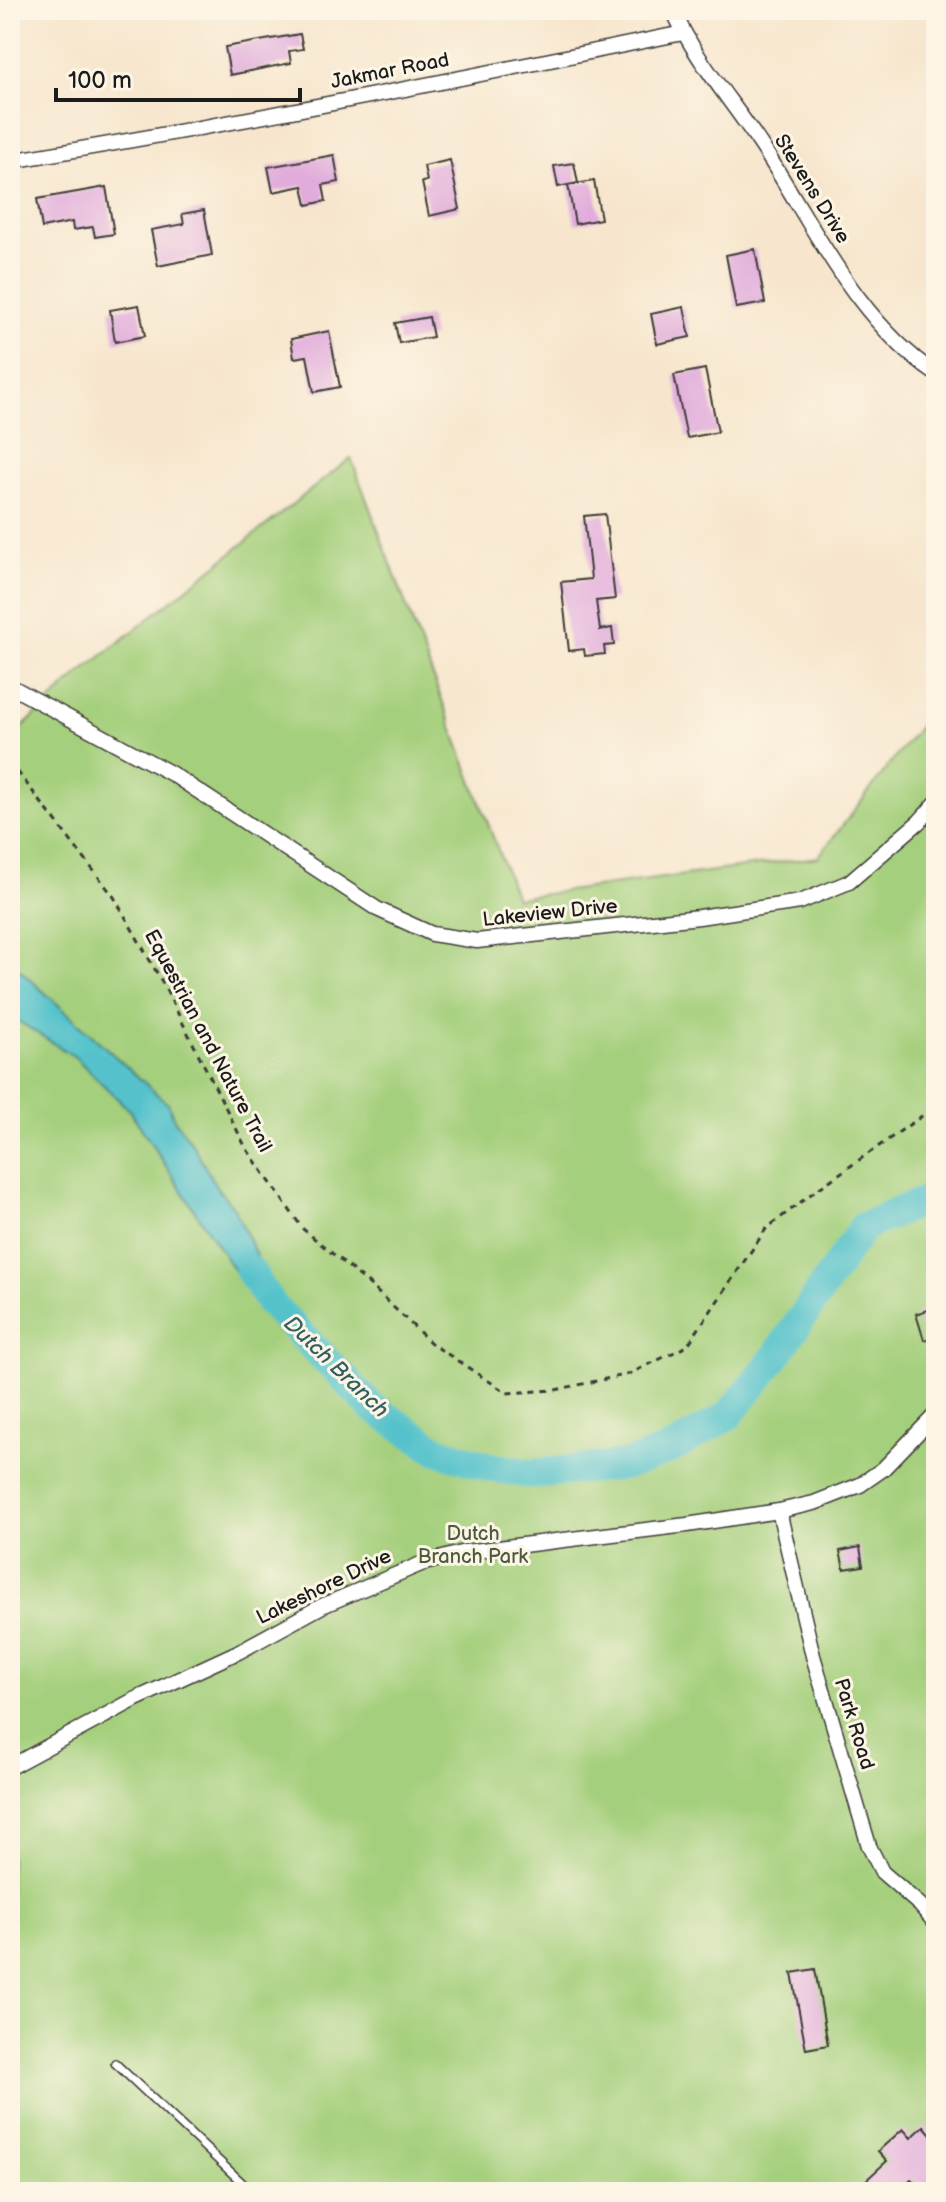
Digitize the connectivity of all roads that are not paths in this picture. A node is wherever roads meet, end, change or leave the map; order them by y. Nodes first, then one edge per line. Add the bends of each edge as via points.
1 (673, 10) edge
2 (683, 33) junction
3 (10, 161) edge
4 (936, 374) edge
5 (10, 686) edge
6 (936, 803) edge
7 (936, 1414) edge
8 (779, 1511) junction
9 (10, 1767) edge
10 (936, 1924) edge
11 (115, 2063) dead end
12 (252, 2192) edge

1 - 2 street, Stevens Drive
2 - 3 street, Jakmar Road
2 - 4 street, Stevens Drive via 874,318
5 - 6 street, Lakeview Drive via 172,774 377,909 458,940 800,902 849,882
7 - 8 street, Lakeshore Drive via 883,1469 860,1485
8 - 9 street, Lakeshore Drive via 465,1552 421,1564 322,1606
8 - 10 street, Park Road via 813,1656 869,1846 882,1872
11 - 12 lane

